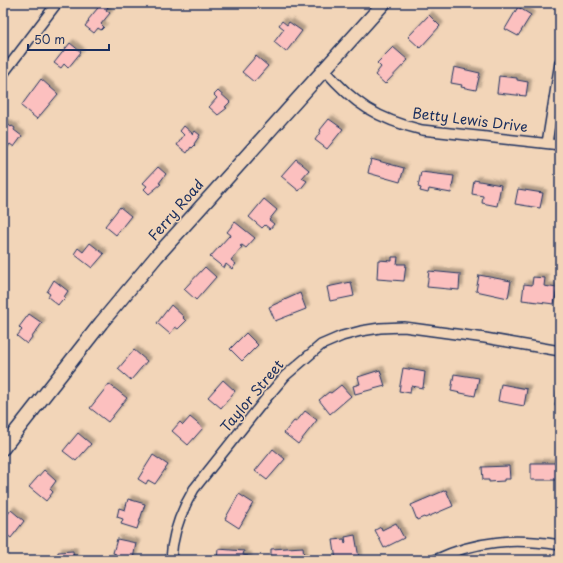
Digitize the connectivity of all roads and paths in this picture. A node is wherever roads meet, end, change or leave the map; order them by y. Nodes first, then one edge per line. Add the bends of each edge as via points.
1 (57, 3) edge
2 (384, 3) edge
3 (560, 62) edge
4 (324, 69) junction
5 (3, 74) edge
6 (547, 143) junction
7 (560, 145) edge
8 (560, 351) edge
9 (3, 448) edge
10 (560, 545) edge
11 (171, 560) edge
12 (435, 560) edge

1 - 5 street
2 - 4 main road, Ferry Road
3 - 6 street
4 - 6 street, Betty Lewis Drive via 338,85 371,111 406,126 422,130
4 - 9 main road, Ferry Road via 156,257
6 - 7 street, Betty Lewis Drive
8 - 11 street, Taylor Street via 404,327 361,331 321,346 285,376 194,489 179,518
10 - 12 street via 498,541 466,547

